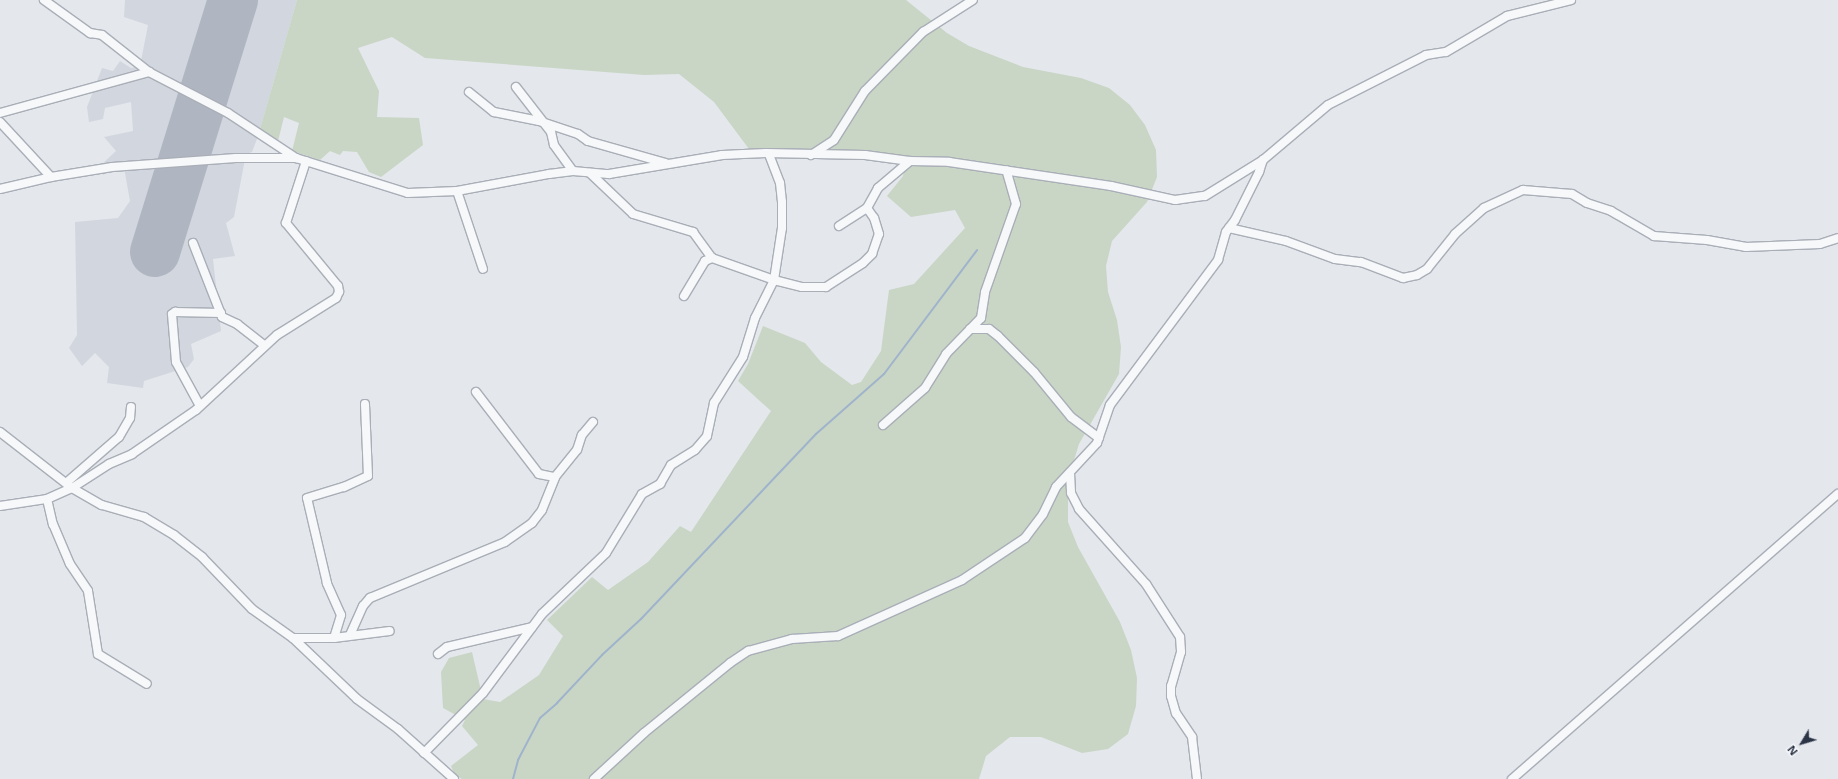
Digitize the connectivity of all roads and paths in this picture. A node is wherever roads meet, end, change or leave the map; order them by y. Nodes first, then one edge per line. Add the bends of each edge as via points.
1 (44, 0) edge
2 (973, 0) edge
3 (1572, 0) edge
4 (149, 72) junction
5 (516, 87) dead end
6 (468, 92) dead end
7 (0, 114) edge
8 (0, 122) edge
9 (543, 122) junction
10 (769, 154) junction
11 (811, 155) junction
12 (296, 158) junction
13 (1262, 160) junction
14 (306, 161) junction
15 (910, 161) junction
16 (668, 164) junction
17 (1006, 170) junction
18 (573, 172) junction
19 (590, 173) junction
20 (51, 177) junction
21 (0, 189) edge
22 (457, 191) junction
23 (867, 208) junction
24 (839, 226) dead end
25 (1229, 228) junction
26 (1838, 238) edge
27 (194, 243) dead end
28 (712, 258) junction
29 (483, 269) dead end
30 (774, 280) junction
31 (684, 296) dead end
32 (221, 313) junction
33 (970, 329) junction
34 (264, 345) junction
35 (476, 392) dead end
36 (365, 404) dead end
37 (200, 406) junction
38 (131, 407) dead end
39 (593, 422) dead end
40 (884, 425) dead end
41 (0, 432) edge
42 (1099, 438) junction
43 (1070, 473) junction
44 (555, 478) junction
45 (69, 486) junction
46 (1838, 494) edge
47 (47, 499) junction
48 (0, 506) edge
49 (532, 627) junction
50 (390, 631) dead end
51 (350, 635) junction
52 (293, 638) junction
53 (334, 638) junction
54 (438, 654) dead end
55 (147, 684) dead end
56 (424, 753) junction
57 (454, 779) edge
58 (594, 779) edge
59 (1198, 779) edge
60 (1512, 779) edge

1 - 4 street via 90,33 102,35
2 - 11 street via 923,32 865,91 834,140
3 - 13 street via 1507,16 1446,52 1426,55 1328,105
4 - 7 street
4 - 12 street via 228,113
5 - 9 street
6 - 9 street via 494,112
8 - 20 street
9 - 16 street via 588,141
9 - 18 street via 553,135 556,148
10 - 11 street
10 - 16 street via 722,155
10 - 30 street via 780,183 782,202 782,228
11 - 15 street via 865,155
12 - 14 street
12 - 20 street via 236,158 112,167
13 - 17 street via 1194,202
13 - 25 street via 1259,172
14 - 22 street via 408,193
14 - 34 street via 286,223 338,286 340,292 336,298
15 - 17 street via 949,162
15 - 23 street via 878,188
16 - 19 street via 608,174
17 - 33 street via 1016,204 985,292 981,318
18 - 19 street
18 - 22 street
19 - 28 street via 633,214 693,232
20 - 21 street
22 - 29 street
23 - 24 street
23 - 30 street via 874,218 879,234 872,254 863,263 826,286 802,286
25 - 26 street via 1286,241 1335,259 1361,262 1403,278 1417,276 1427,268 1455,234 1484,208 1523,190 1572,194 1587,203 1611,211 1654,236 1707,240 1746,247 1820,244
25 - 42 street via 1218,260 1110,405
27 - 32 street
28 - 30 street
28 - 31 street via 705,261
30 - 49 street via 755,318 743,357 714,403 709,429 702,444 671,465 658,486 642,494 606,553 568,588
32 - 34 street via 223,318 234,322
32 - 37 street via 172,314 176,362
33 - 40 street via 946,354 924,388
33 - 42 street via 986,329 998,336 1034,372 1071,417
34 - 37 street
35 - 44 street via 539,474
36 - 53 street via 368,476 344,487 307,498 326,583 341,614
37 - 45 street via 134,453
38 - 45 street via 130,418 119,437
39 - 44 street via 582,435 577,450
41 - 45 street
42 - 43 street
43 - 58 street via 1056,487 1042,514 1025,538 973,574 833,638 792,639 748,651 644,733
43 - 59 street via 1071,493 1079,509 1146,584 1180,637 1181,652 1171,686 1172,701 1176,713 1192,737
44 - 51 street via 542,510 532,523 505,542 370,598
45 - 47 street
45 - 52 street via 102,505 144,518 170,532 202,557 252,609
46 - 60 street
47 - 48 street
47 - 55 street via 53,524 70,564 88,592 98,654
49 - 54 street via 447,647
49 - 56 street via 483,693
50 - 51 street
51 - 53 street
52 - 53 street
52 - 56 street via 357,699 398,729
56 - 57 street

